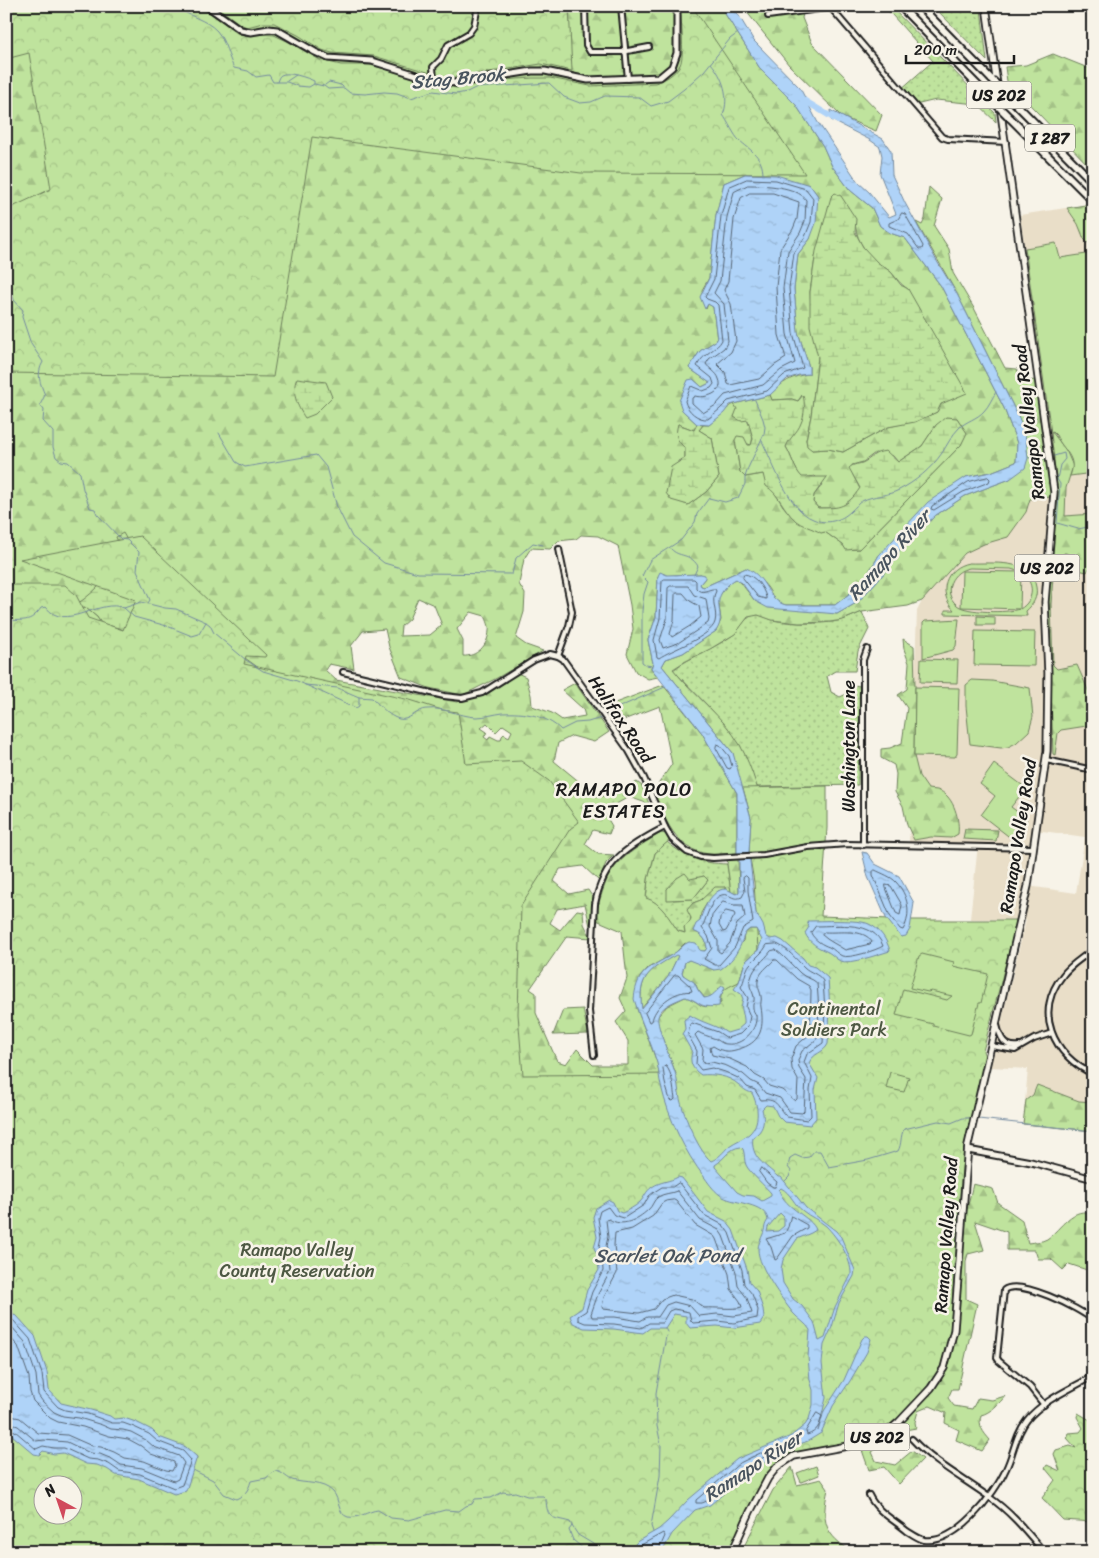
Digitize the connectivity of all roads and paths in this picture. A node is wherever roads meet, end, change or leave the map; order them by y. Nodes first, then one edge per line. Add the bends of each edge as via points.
1 (207, 6) edge
2 (478, 6) edge
3 (585, 6) edge
4 (640, 6) edge
5 (677, 6) edge
6 (841, 6) edge
7 (900, 6) edge
8 (920, 6) edge
9 (986, 6) edge
10 (621, 7) edge
11 (830, 7) edge
12 (768, 16) dead end
13 (649, 47) dead end
14 (626, 51) junction
15 (628, 79) junction
16 (434, 80) junction
17 (1006, 142) junction
18 (1093, 182) edge
19 (1093, 201) edge
20 (559, 549) dead end
21 (867, 649) dead end
22 (558, 656) junction
23 (343, 672) dead end
24 (1046, 760) junction
25 (1093, 770) edge
26 (665, 828) junction
27 (863, 845) junction
28 (1033, 848) junction
29 (1093, 949) edge
30 (996, 1022) junction
31 (1052, 1032) junction
32 (1024, 1045) junction
33 (991, 1046) junction
34 (594, 1055) dead end
35 (1093, 1074) edge
36 (968, 1150) junction
37 (1093, 1179) edge
38 (1093, 1320) edge
39 (1093, 1376) edge
40 (1044, 1405) junction
41 (912, 1438) dead end
42 (869, 1495) dead end
43 (989, 1496) junction
44 (732, 1552) edge
45 (1044, 1552) edge

1 - 16 street via 241,30 277,30 328,58 372,61
2 - 16 street via 474,26 448,45 433,67
3 - 14 street via 588,50 594,53
4 - 10 street
5 - 15 street via 678,49 672,67 660,77
6 - 11 street
7 - 19 highway, I 287, bridge
8 - 18 highway, I 287, bridge
9 - 17 main road, Ramapo Valley Road / US 202
10 - 14 street
11 - 12 street
11 - 17 street via 942,137 948,140
13 - 14 street
14 - 15 street
15 - 16 street via 588,80 532,70 463,82
17 - 24 main road, Ramapo Valley Road / US 202 via 1054,492 1045,602 1048,673
20 - 22 street via 572,612
21 - 27 street, Washington Lane via 863,660
22 - 23 street via 546,655 534,660 482,693 462,698
22 - 26 street, Halifax Road via 624,744 640,771
24 - 25 street
24 - 28 main road, Ramapo Valley Road / US 202
26 - 27 street, Halifax Road via 676,844 694,855 708,858 808,847
26 - 34 street via 623,852 606,872 599,888 594,912 589,1011
27 - 28 street, Halifax Road
28 - 30 main road, Ramapo Valley Road / US 202 via 1018,931
29 - 31 street via 1063,974 1053,991 1049,1010
30 - 32 street via 1004,1042 1012,1047
30 - 33 main road, Ramapo Valley Road / US 202
31 - 32 street
31 - 35 street via 1058,1047 1068,1058
32 - 33 street via 1015,1050
33 - 36 main road, Ramapo Valley Road / US 202
36 - 37 street via 1044,1165
36 - 44 main road, Ramapo Valley Road / US 202 via 954,1330 940,1375 899,1422 882,1434 849,1447 799,1454 779,1465 768,1478
38 - 40 street via 1074,1307 1033,1290 1013,1286 1004,1290 998,1361 1030,1387
39 - 40 street
40 - 43 street via 1023,1425 1006,1470
41 - 43 street via 930,1456
42 - 43 street via 877,1508 914,1536 930,1540 961,1526 973,1517
43 - 45 street

